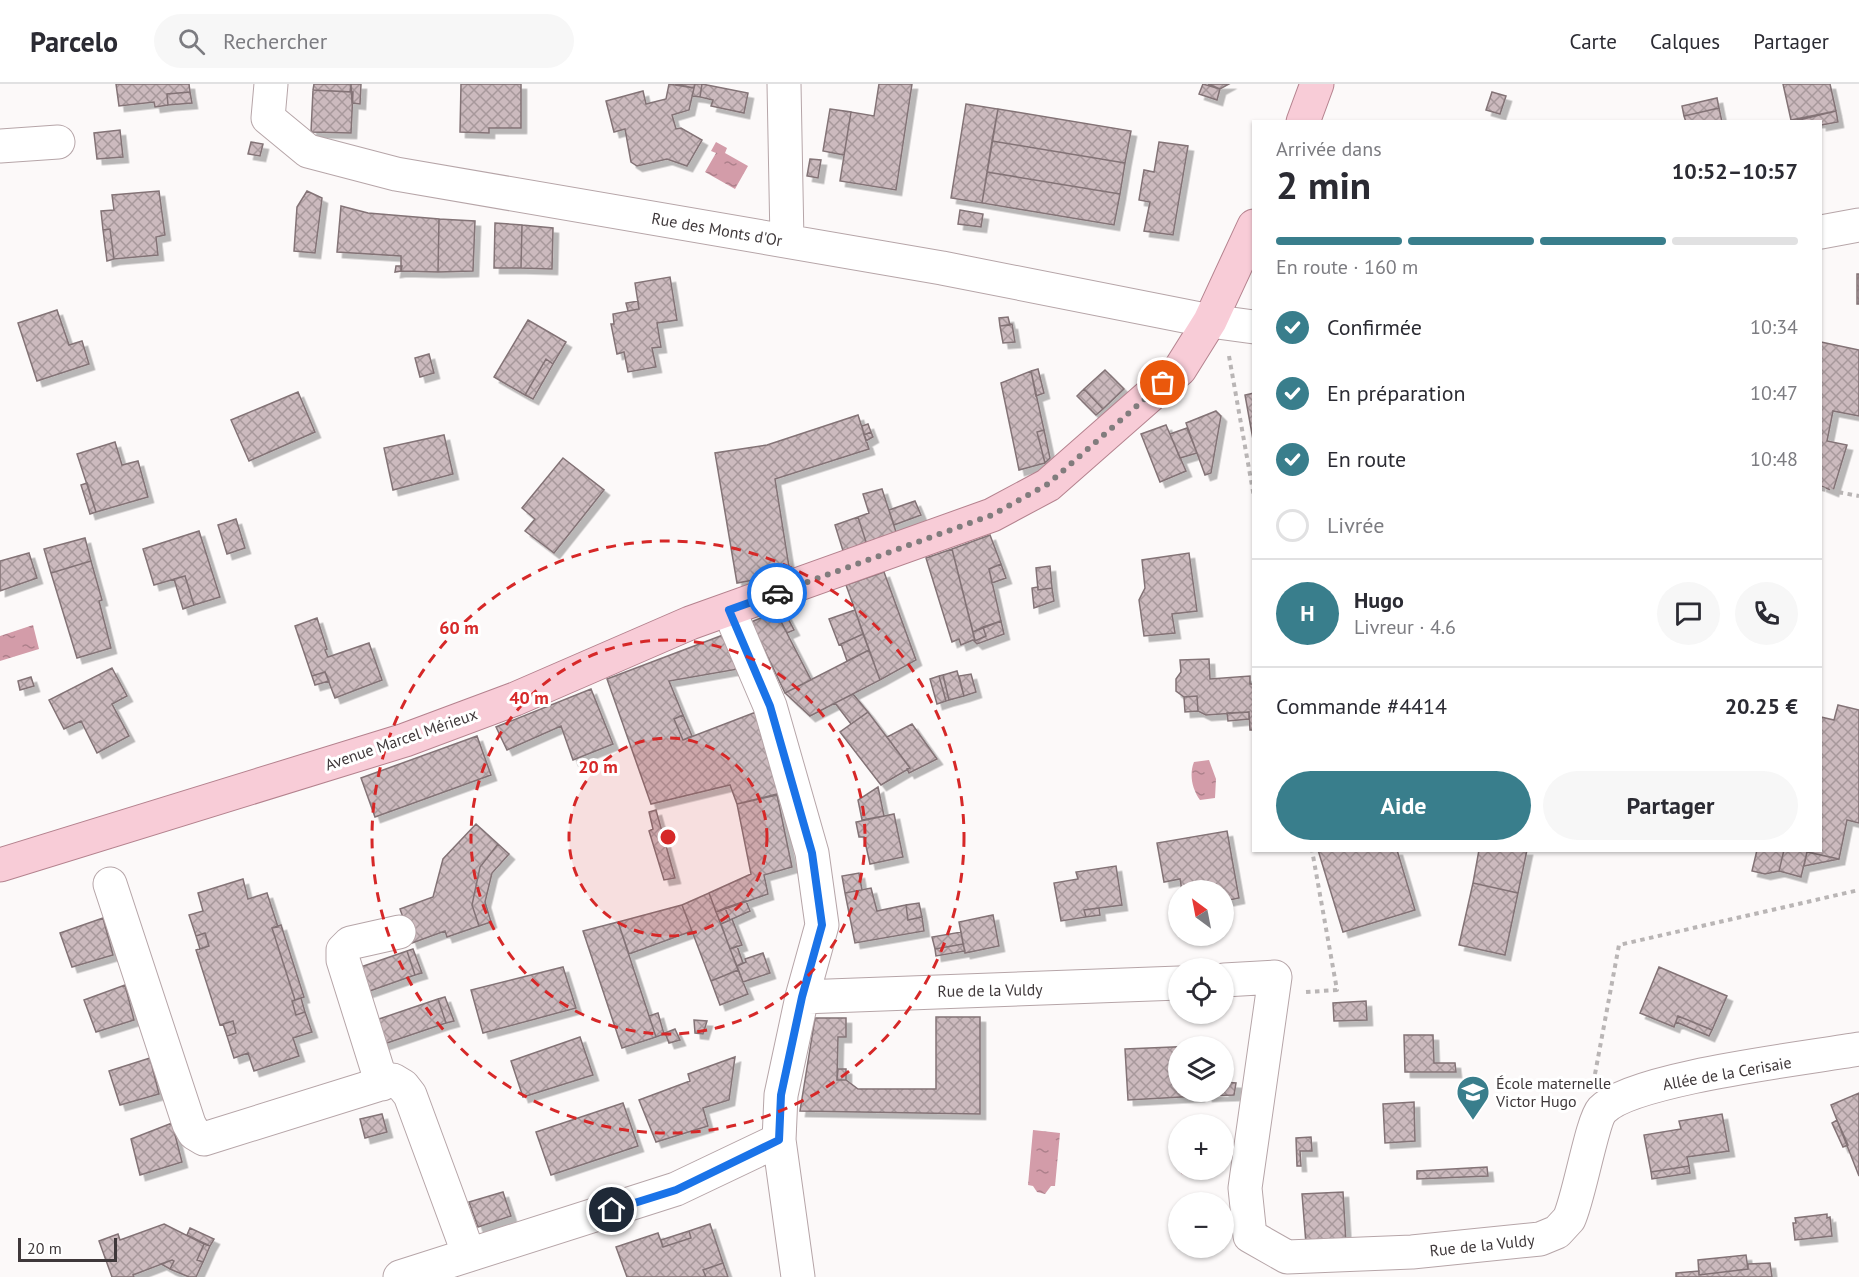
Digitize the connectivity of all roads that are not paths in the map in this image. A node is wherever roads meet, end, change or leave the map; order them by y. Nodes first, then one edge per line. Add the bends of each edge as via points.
1 (271, 84) edge
2 (784, 84) edge
3 (1317, 84) edge
4 (1304, 120) edge
5 (58, 142) dead end
6 (0, 146) edge
7 (1859, 225) edge
8 (1252, 230) edge
9 (1822, 232) edge
10 (787, 241) junction
11 (1210, 321) junction
12 (1252, 327) edge
13 (729, 610) junction
14 (0, 865) edge
15 (110, 884) dead end
16 (399, 932) dead end
17 (1234, 979) edge
18 (1168, 983) edge
19 (802, 997) junction
20 (1859, 1049) edge
21 (382, 1084) junction
22 (1601, 1111) joint
23 (779, 1140) junction
24 (469, 1255) junction
25 (1413, 1265) edge
26 (400, 1277) edge
27 (798, 1277) edge

1 - 10 street, Rue des Monts d'Or via 268,118 308,151 396,174
2 - 10 street
3 - 4 main road
5 - 6 street
7 - 9 street
8 - 11 main road, Avenue Marcel Mérieux
10 - 11 street, Rue des Monts d'Or
11 - 12 street, Rue des Monts d'Or
11 - 13 main road, Avenue Marcel Mérieux via 1180,369 1048,484 992,515
13 - 14 main road, Avenue Marcel Mérieux via 405,740
13 - 19 street via 770,706 812,853 822,925
15 - 21 street via 194,1133 204,1139
16 - 21 street via 350,943 343,950
17 - 25 street, Rue de la Vuldy via 1275,977 1245,1188 1250,1236 1287,1257
18 - 19 street, Rue de la Vuldy
19 - 23 street via 781,1095
20 - 22 street, Allée de la Cerisaie via 1660,1084 1624,1095
21 - 24 street via 393,1080 410,1095
22 - 25 street, Rue de la Vuldy via 1573,1210 1557,1232 1540,1239
23 - 24 street via 676,1190
23 - 27 street
24 - 26 street

